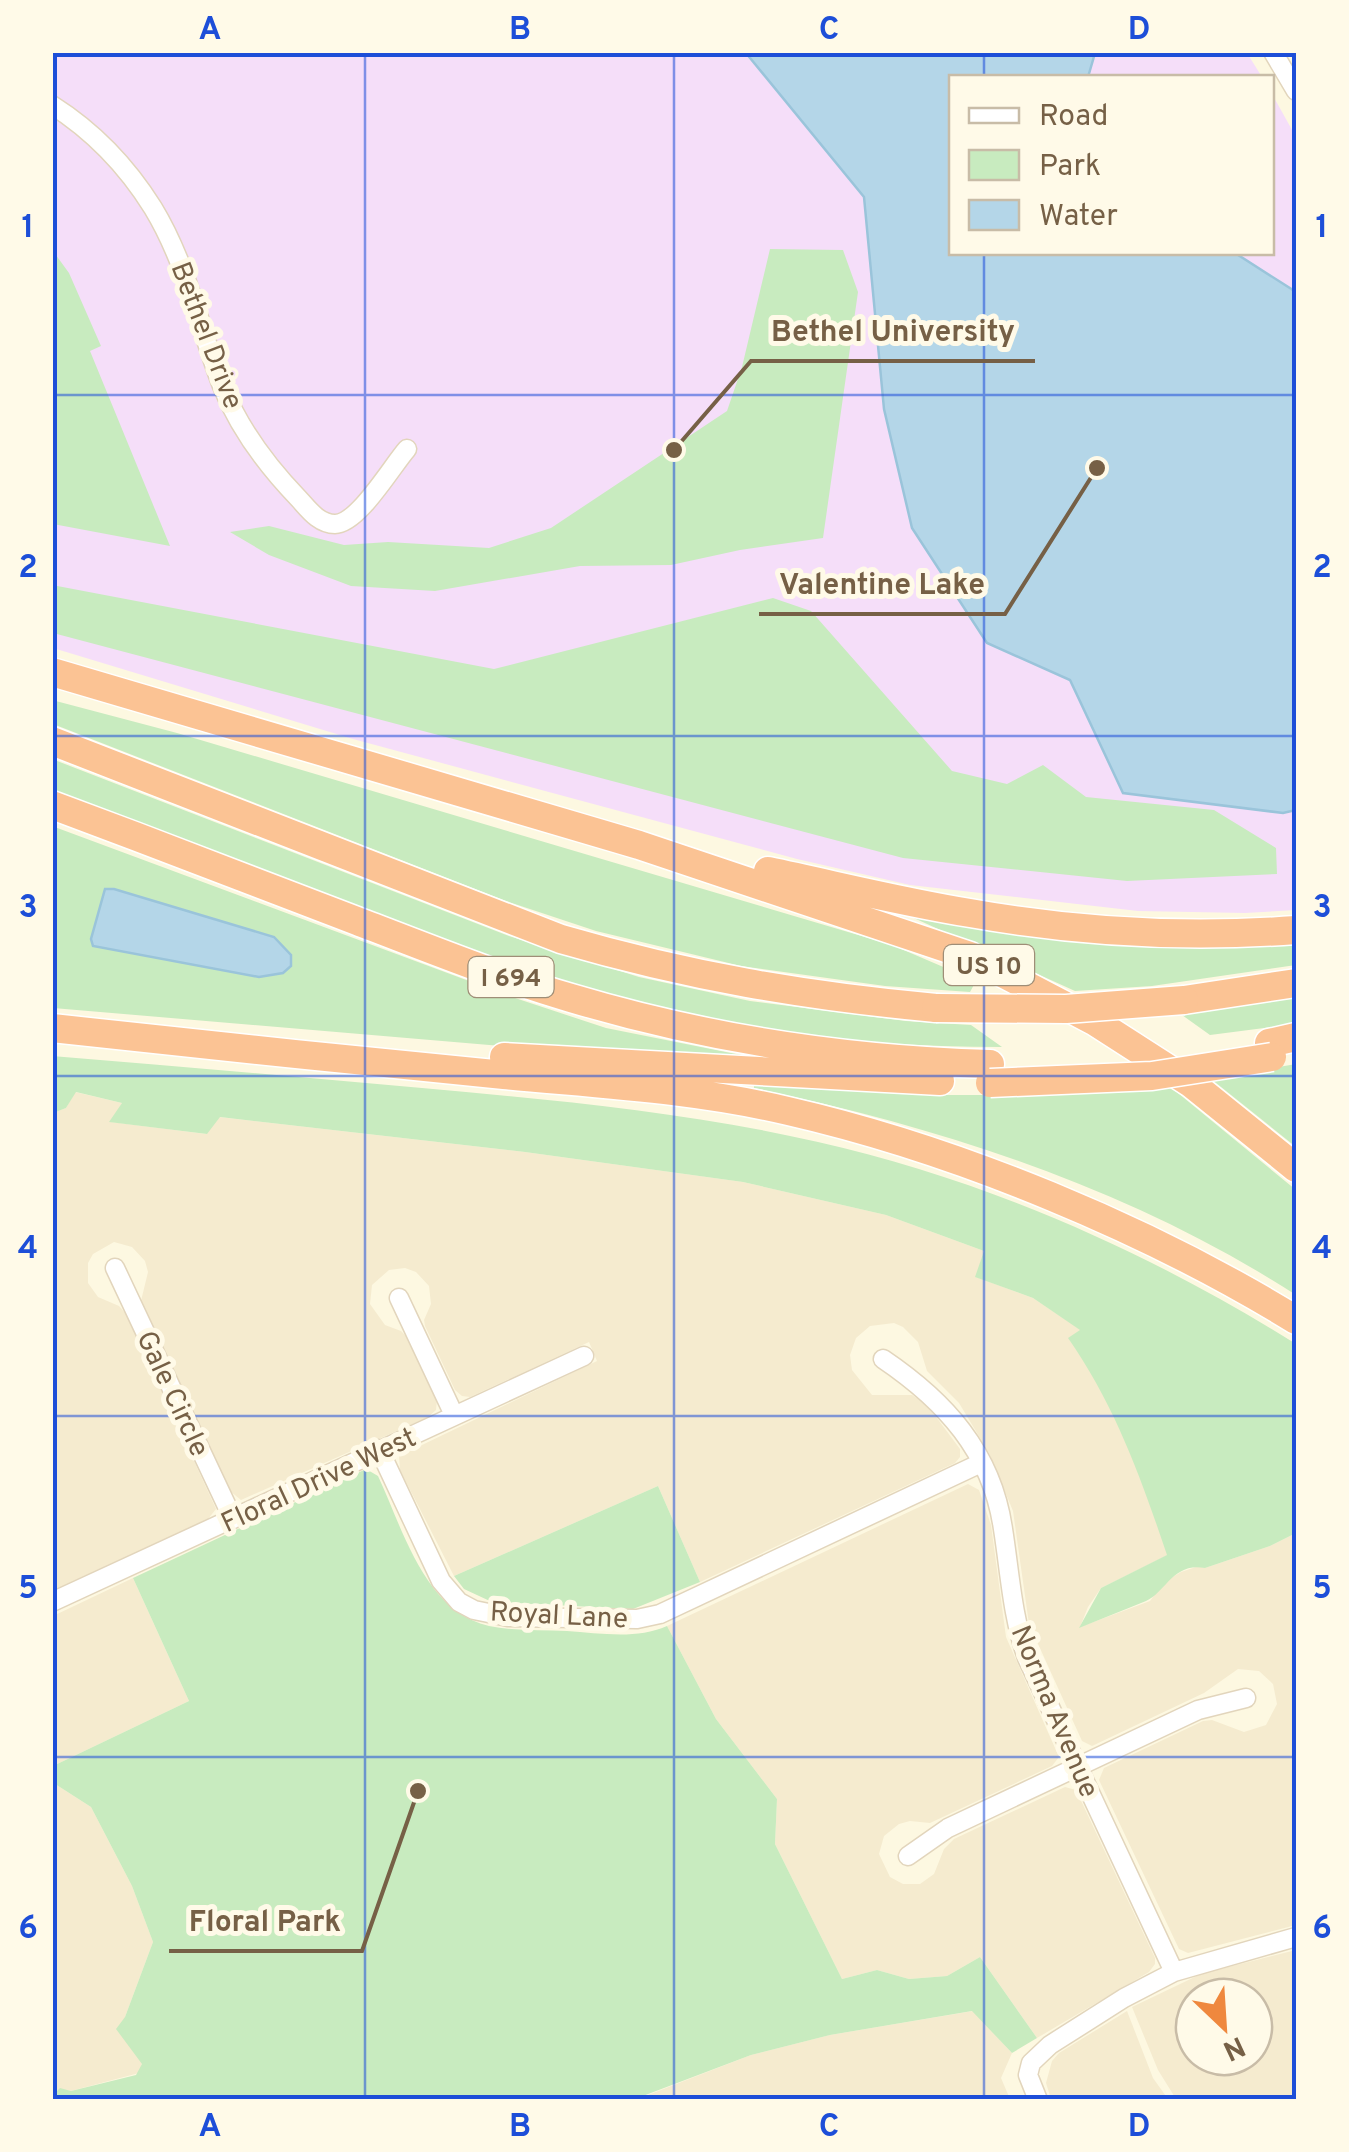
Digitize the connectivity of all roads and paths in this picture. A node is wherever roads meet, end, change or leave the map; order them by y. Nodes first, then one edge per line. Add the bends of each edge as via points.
1 (1273, 52) edge
2 (1296, 91) edge
3 (52, 105) edge
4 (407, 449) dead end
5 (60, 676) edge
6 (52, 741) edge
7 (52, 805) edge
8 (639, 845) junction
9 (1296, 930) edge
10 (1296, 983) edge
11 (52, 1028) edge
12 (153, 1039) junction
13 (1284, 1047) edge
14 (990, 1074) junction
15 (1296, 1168) edge
16 (115, 1268) dead end
17 (398, 1298) dead end
18 (1296, 1320) edge
19 (584, 1356) dead end
20 (884, 1359) dead end
21 (454, 1415) junction
22 (379, 1449) junction
23 (981, 1463) junction
24 (232, 1519) junction
25 (52, 1602) edge
26 (1246, 1698) dead end
27 (1080, 1767) junction
28 (908, 1856) dead end
29 (1296, 1937) edge
30 (1174, 1972) junction
31 (1038, 2100) edge

1 - 2 street
3 - 4 street, Bethel Drive via 98,141 153,208 190,284 223,388 275,474 321,522 352,518
5 - 8 highway, US 10
6 - 10 highway, I 694, bridge via 561,939 780,991 936,1008 1066,1010
7 - 14 highway, I 694 via 570,998 811,1051
8 - 9 highway via 1019,920 1150,933
8 - 15 highway, US 10 via 970,956 1033,986 1192,1084
11 - 12 highway
12 - 14 highway via 850,1078
12 - 18 highway via 630,1088 788,1111 1045,1195 1180,1256
13 - 14 highway, bridge via 1152,1076
16 - 24 street, Gale Circle
17 - 21 street
19 - 21 street, Floral Drive West
20 - 23 street, Norma Avenue via 931,1393
21 - 22 street, Floral Drive West
22 - 23 street, Royal Lane via 449,1594 474,1610 508,1617 660,1614
22 - 24 street, Floral Drive West
23 - 27 street, Norma Avenue via 1003,1524 1018,1634
24 - 25 street, Floral Drive West
26 - 27 street via 1198,1710
27 - 28 street via 948,1828
27 - 30 street, Norma Avenue
29 - 30 street
30 - 31 street via 1050,2045 1028,2075

